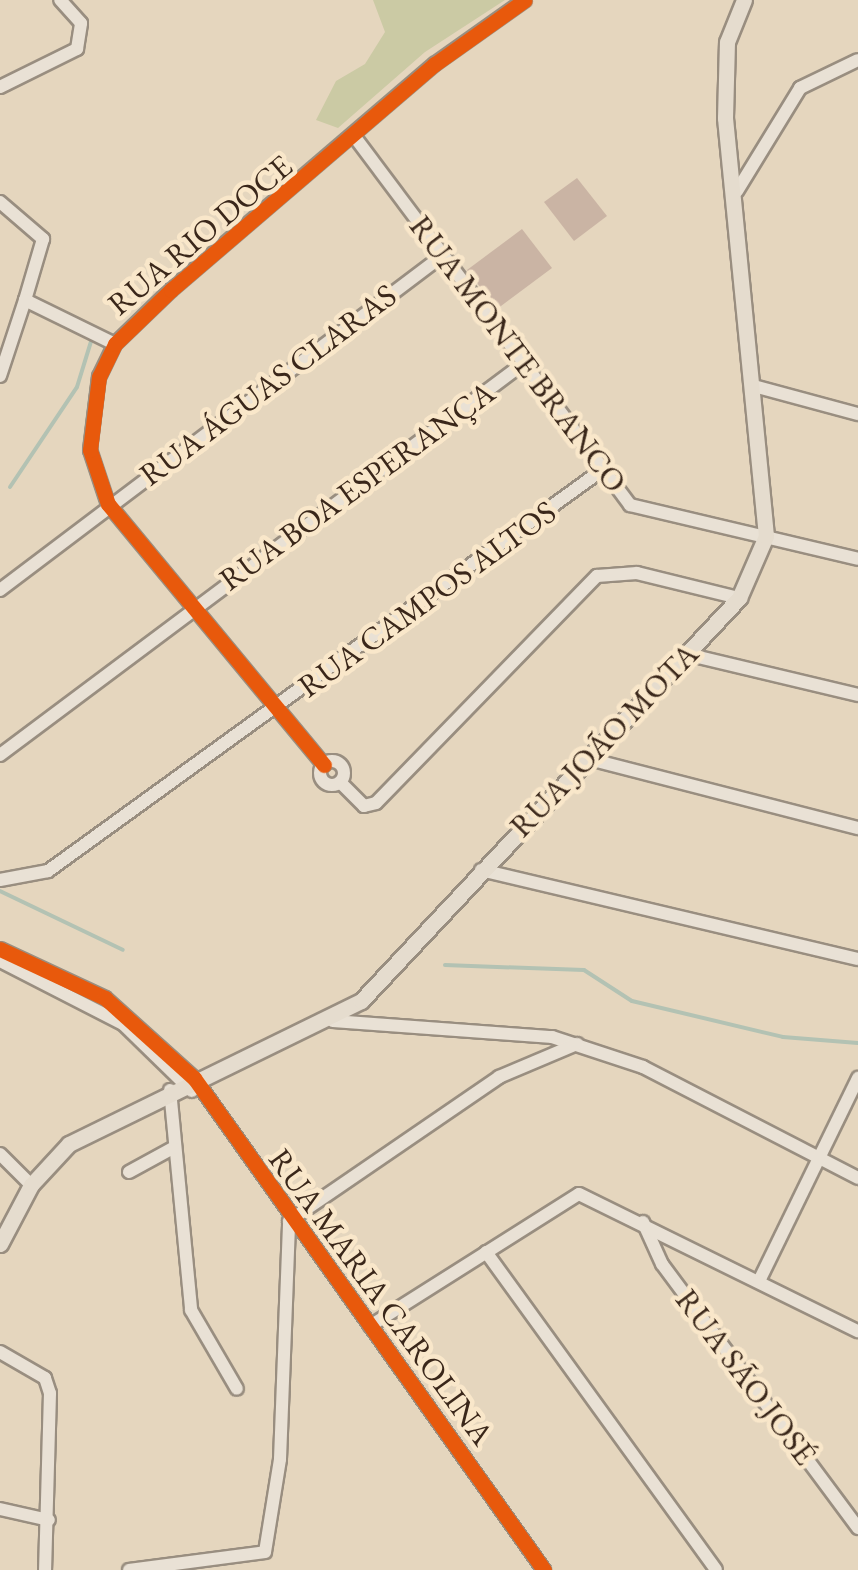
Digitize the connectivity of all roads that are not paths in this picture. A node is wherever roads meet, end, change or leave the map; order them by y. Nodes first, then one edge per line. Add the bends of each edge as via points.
1 (60, 0) edge
2 (525, 0) edge
3 (744, 0) edge
4 (858, 60) edge
5 (0, 87) edge
6 (356, 140) junction
7 (737, 192) junction
8 (0, 202) edge
9 (442, 256) junction
10 (25, 300) junction
11 (116, 344) junction
12 (524, 362) junction
13 (0, 376) edge
14 (754, 386) junction
15 (858, 414) edge
16 (602, 470) junction
17 (108, 504) junction
18 (766, 536) junction
19 (858, 560) edge
20 (0, 590) edge
21 (739, 598) junction
22 (194, 606) junction
23 (686, 654) junction
24 (858, 695) edge
25 (276, 709) junction
26 (0, 755) edge
27 (585, 758) junction
28 (858, 828) edge
29 (482, 870) junction
30 (0, 880) edge
31 (0, 949) edge
32 (858, 959) edge
33 (0, 962) edge
34 (333, 1022) junction
35 (578, 1044) junction
36 (858, 1078) edge
37 (182, 1084) junction
38 (173, 1148) junction
39 (0, 1154) edge
40 (821, 1160) junction
41 (129, 1172) dead end
42 (858, 1178) edge
43 (31, 1185) junction
44 (289, 1221) junction
45 (643, 1222) junction
46 (0, 1244) edge
47 (486, 1252) junction
48 (760, 1279) junction
49 (370, 1326) junction
50 (858, 1331) edge
51 (0, 1352) edge
52 (237, 1389) dead end
53 (0, 1509) edge
54 (49, 1520) junction
55 (858, 1528) edge
56 (265, 1552) junction
57 (45, 1570) edge
58 (129, 1570) edge
59 (263, 1570) edge
60 (544, 1570) edge
61 (716, 1570) edge

1 - 5 street via 81,24 77,49
2 - 6 street, RUA RIO DOCE via 435,64
3 - 7 main road, RUA JOÃO MOTA via 726,70
4 - 7 street via 800,88
6 - 9 street, RUA MONTE BRANCO
6 - 11 street, RUA RIO DOCE
7 - 14 main road, RUA JOÃO MOTA
8 - 10 street via 43,239
9 - 12 street, RUA MONTE BRANCO
9 - 17 street, RUA ÁGUAS CLARAS
10 - 11 street
10 - 13 street
11 - 17 street, RUA RIO DOCE via 91,422
12 - 16 street, RUA MONTE BRANCO
12 - 22 street, RUA BOA ESPERANÇA
14 - 15 street
14 - 18 main road, RUA JOÃO MOTA
16 - 18 street, RUA MONTE BRANCO via 652,515
16 - 25 street, RUA CAMPOS ALTOS
17 - 20 street, RUA ÁGUAS CLARAS
17 - 22 street, RUA RIO DOCE
18 - 19 street, RUA MONTE BRANCO
18 - 21 main road, RUA JOÃO MOTA
21 - 23 main road, RUA JOÃO MOTA
21 - 25 street, RUA RIO DOCE via 637,572 597,576 376,803 364,806 340,782 340,765 324,765
22 - 25 street, RUA RIO DOCE
22 - 26 street, RUA BOA ESPERANÇA
23 - 24 street
23 - 27 main road, RUA JOÃO MOTA
25 - 30 street, RUA CAMPOS ALTOS via 48,871
27 - 28 street
27 - 29 main road, RUA JOÃO MOTA
29 - 32 street
29 - 34 main road, RUA JOÃO MOTA via 377,987
31 - 37 street via 105,998
33 - 37 street via 123,1024
34 - 35 street via 529,1032
34 - 37 main road, RUA JOÃO MOTA
35 - 40 street via 642,1066
35 - 44 street via 498,1077
36 - 40 street
37 - 38 street
37 - 43 main road, RUA JOÃO MOTA via 69,1144
37 - 44 street, RUA MARIA CAROLINA via 208,1106
38 - 41 street
38 - 52 street via 191,1310
39 - 43 street
40 - 42 street
40 - 48 street
43 - 46 main road, RUA JOÃO MOTA
44 - 49 street, RUA MARIA CAROLINA
44 - 56 street via 280,1460
45 - 47 street via 579,1194
45 - 48 street
45 - 55 street, RUA SÃO JOSÉ via 662,1264
47 - 49 street
47 - 61 street
48 - 50 street
49 - 60 street, RUA MARIA CAROLINA
51 - 54 street via 45,1378 50,1393
53 - 54 street
54 - 57 street
56 - 58 street
56 - 59 street

